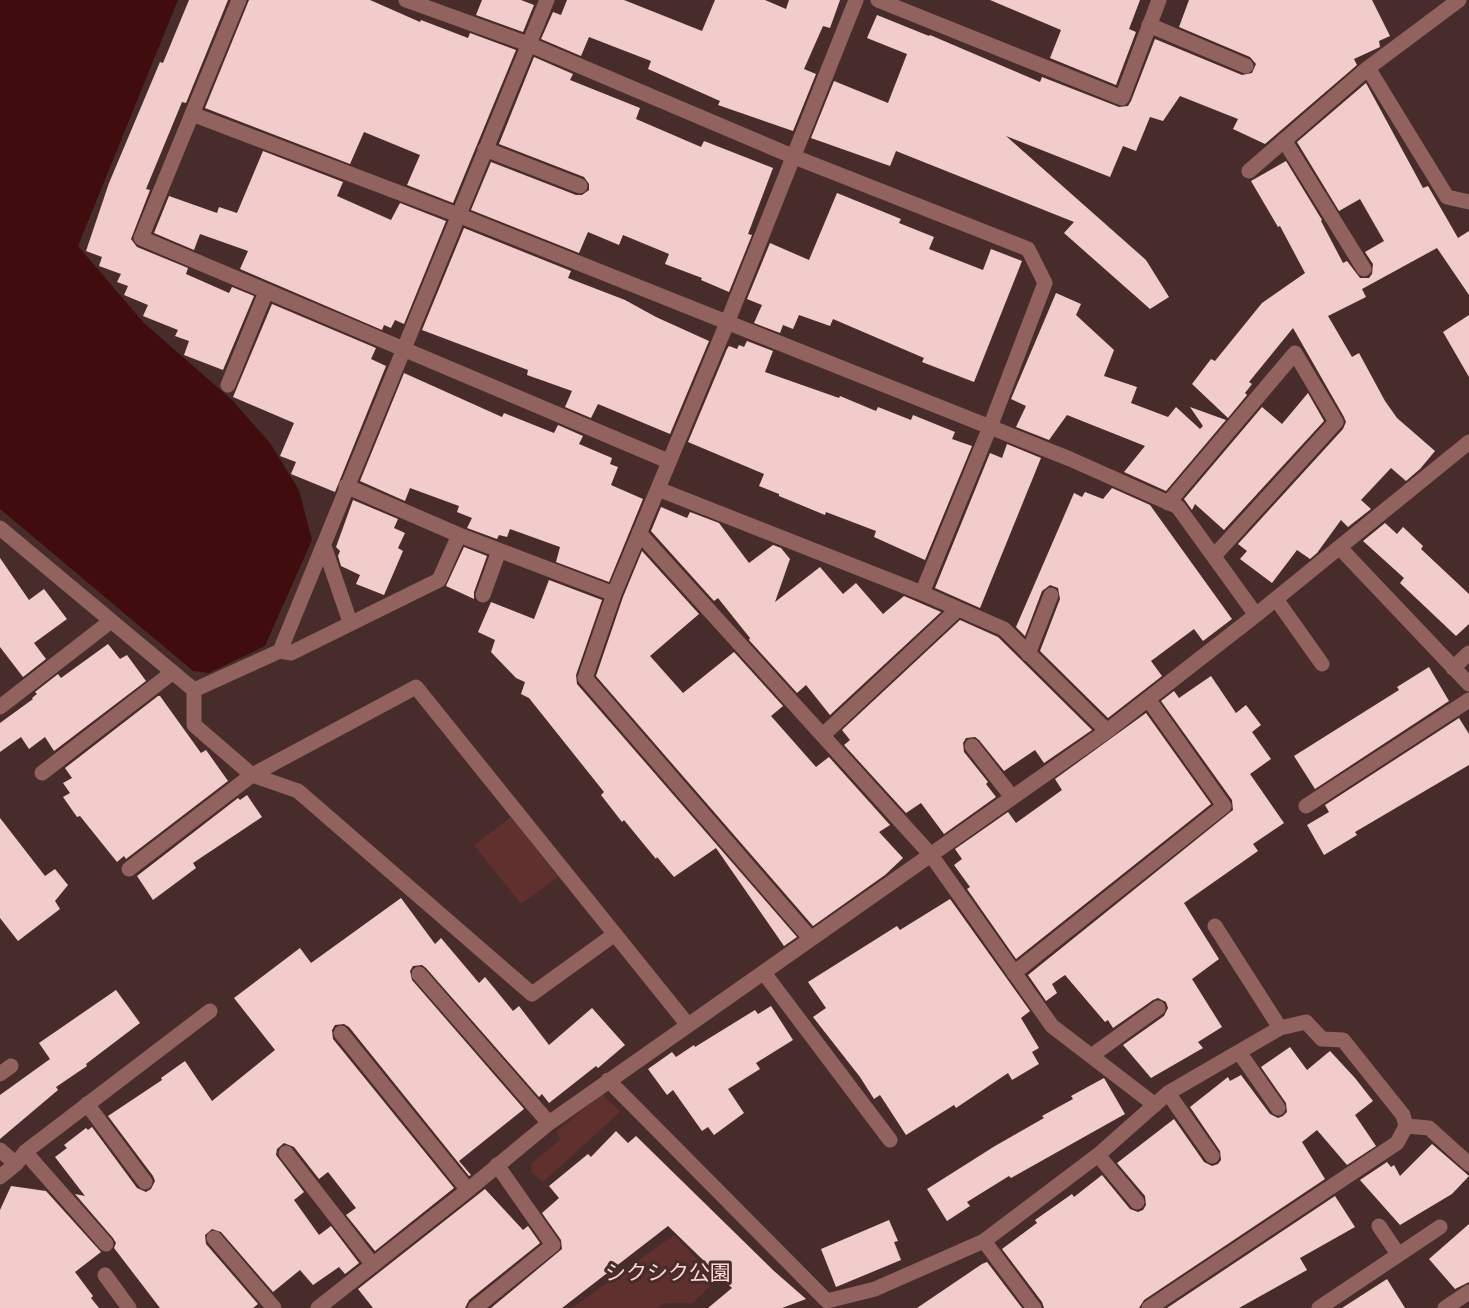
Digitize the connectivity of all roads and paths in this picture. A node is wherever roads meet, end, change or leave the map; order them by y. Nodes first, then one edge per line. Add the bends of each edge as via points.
1 (239, 0) edge
2 (406, 0) edge
3 (547, 0) edge
4 (856, 0) edge
5 (878, 0) edge
6 (1159, 0) edge
7 (1459, 0) edge
8 (1149, 25) junction
9 (528, 44) junction
10 (1246, 66) dead end
11 (1368, 69) junction
12 (192, 114) junction
13 (1284, 140) junction
14 (485, 149) junction
15 (792, 156) junction
16 (1249, 171) dead end
17 (580, 186) dead end
18 (1469, 202) edge
19 (458, 215) junction
20 (1364, 269) dead end
21 (266, 292) junction
22 (727, 323) junction
23 (402, 350) junction
24 (228, 385) dead end
25 (990, 427) junction
26 (1469, 442) edge
27 (668, 460) junction
28 (346, 486) junction
29 (658, 489) junction
30 (1168, 503) junction
31 (639, 533) junction
32 (3, 534) edge
33 (459, 535) junction
34 (324, 546) junction
35 (1340, 548) junction
36 (499, 550) junction
37 (1214, 556) junction
38 (922, 593) junction
39 (614, 594) junction
40 (483, 595) dead end
41 (1051, 595) dead end
42 (1276, 599) junction
43 (958, 609) junction
44 (1257, 615) junction
45 (111, 621) junction
46 (350, 622) junction
47 (280, 651) junction
48 (1469, 653) edge
49 (1028, 654) junction
50 (1322, 664) dead end
51 (1454, 668) junction
52 (172, 672) junction
53 (1469, 684) edge
54 (194, 690) junction
55 (1148, 699) junction
56 (1469, 700) edge
57 (0, 707) edge
58 (1107, 731) junction
59 (823, 735) junction
60 (972, 746) dead end
61 (42, 773) dead end
62 (252, 775) junction
63 (1012, 797) junction
64 (1306, 806) dead end
65 (931, 855) junction
66 (129, 869) dead end
67 (1215, 926) dead end
68 (615, 934) junction
69 (811, 939) junction
70 (764, 973) junction
71 (1014, 973) junction
72 (419, 974) dead end
73 (1158, 1008) dead end
74 (210, 1011) dead end
75 (688, 1025) junction
76 (1280, 1028) junction
77 (341, 1033) dead end
78 (1239, 1052) junction
79 (1091, 1056) junction
80 (608, 1080) junction
81 (1168, 1093) junction
82 (87, 1104) junction
83 (1155, 1105) junction
84 (1278, 1108) dead end
85 (549, 1123) junction
86 (1406, 1126) junction
87 (890, 1140) dead end
88 (0, 1150) edge
89 (286, 1153) dead end
90 (1098, 1155) junction
91 (1212, 1156) dead end
92 (20, 1158) junction
93 (1469, 1164) edge
94 (496, 1165) junction
95 (0, 1176) edge
96 (145, 1182) dead end
97 (468, 1190) junction
98 (1137, 1202) dead end
99 (1379, 1226) dead end
100 (1440, 1227) dead end
101 (214, 1238) dead end
102 (984, 1241) junction
103 (106, 1244) dead end
104 (1398, 1254) junction
105 (373, 1266) junction
106 (105, 1275) dead end
107 (1469, 1292) edge
108 (823, 1305) edge
109 (129, 1308) edge
110 (274, 1308) edge
111 (318, 1308) edge
112 (475, 1308) edge
113 (1034, 1308) edge
114 (1149, 1308) edge
115 (1319, 1308) edge
116 (1445, 1308) edge

1 - 12 street
2 - 9 street
3 - 9 street
4 - 15 street
5 - 8 street via 1122,98
6 - 8 street
7 - 11 street
8 - 10 street
9 - 14 street
9 - 15 street
11 - 13 street
11 - 18 street via 1447,197
12 - 19 street
12 - 21 street via 141,238
13 - 16 street
13 - 20 street
14 - 17 street
14 - 19 street
15 - 22 street
15 - 25 street via 1028,249 1045,283
19 - 22 street
19 - 23 street
21 - 23 street
21 - 24 street
22 - 25 street
22 - 27 street
23 - 27 street
23 - 28 street
25 - 30 street
25 - 38 street
26 - 35 street
27 - 29 street
28 - 33 street
28 - 34 street
29 - 31 street
29 - 38 street
30 - 37 street via 1178,507
30 - 37 street via 1295,353 1336,422
31 - 39 street
31 - 59 street
32 - 45 street
33 - 36 street
33 - 46 street via 439,580
34 - 46 street
34 - 47 street
35 - 42 street
35 - 51 street
36 - 39 street
36 - 40 street
37 - 44 street
38 - 43 street
39 - 69 street via 585,678
41 - 49 street
42 - 44 street
42 - 50 street
43 - 49 street via 1004,629
43 - 59 street
44 - 55 street
45 - 52 street
45 - 57 street
46 - 47 street via 291,653
47 - 54 street
48 - 51 street
49 - 58 street
51 - 53 street
52 - 54 street
52 - 61 street
54 - 62 street via 195,725
55 - 58 street
55 - 71 street via 1224,806
56 - 64 street
58 - 63 street
59 - 65 street
60 - 63 street
62 - 66 street
62 - 68 street via 298,791 532,994
62 - 68 street via 416,687
63 - 65 street
65 - 69 street
65 - 71 street
67 - 76 street
68 - 75 street
69 - 70 street
70 - 75 street
70 - 87 street
71 - 79 street via 1052,1026
72 - 85 street
73 - 79 street
74 - 82 street
75 - 80 street
76 - 78 street
76 - 86 street via 1306,1022 1322,1040 1343,1040 1403,1115
77 - 97 street
78 - 81 street
78 - 84 street
79 - 83 street
80 - 85 street
80 - 108 street
81 - 83 street
81 - 91 street
82 - 92 street
82 - 96 street
83 - 90 street
85 - 94 street
86 - 93 street via 1429,1128
86 - 114 street via 1397,1143
88 - 92 street
89 - 105 street
90 - 98 street
90 - 102 street
92 - 95 street
92 - 103 street
94 - 97 street
94 - 112 street via 553,1245
97 - 105 street
99 - 104 street
100 - 104 street
101 - 110 street
102 - 108 street via 874,1289
102 - 113 street
104 - 115 street
105 - 111 street
106 - 109 street
107 - 116 street

